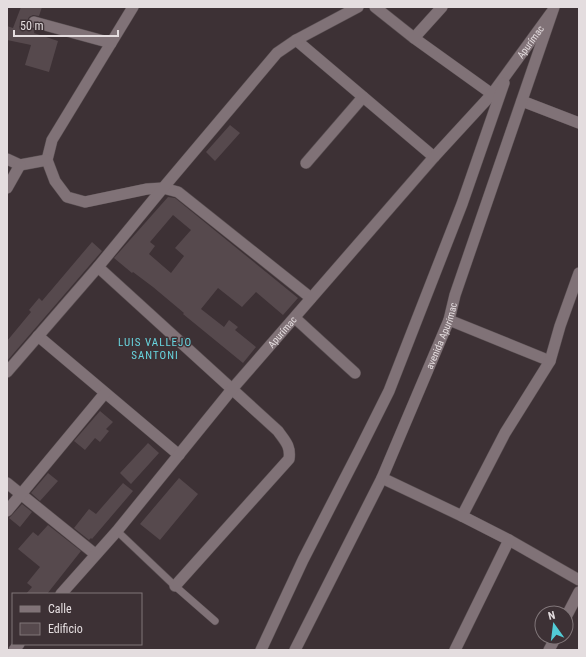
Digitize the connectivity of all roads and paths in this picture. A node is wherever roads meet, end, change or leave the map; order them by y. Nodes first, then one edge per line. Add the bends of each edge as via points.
1 (134, 7) edge
2 (358, 7) edge
3 (375, 7) edge
4 (442, 7) edge
5 (554, 8) edge
6 (34, 22) dead end
7 (414, 38) junction
8 (296, 40) junction
9 (111, 43) junction
10 (507, 73) junction
11 (492, 94) junction
12 (363, 97) junction
13 (522, 101) junction
14 (579, 123) edge
15 (434, 157) junction
16 (7, 159) edge
17 (47, 160) junction
18 (306, 163) dead end
19 (20, 165) junction
20 (7, 188) edge
21 (163, 188) junction
22 (98, 267) junction
23 (579, 273) edge
24 (311, 298) junction
25 (295, 318) junction
26 (449, 320) junction
27 (38, 336) junction
28 (550, 362) junction
29 (7, 372) edge
30 (355, 373) dead end
31 (233, 388) junction
32 (105, 393) junction
33 (179, 455) junction
34 (382, 478) junction
35 (7, 483) edge
36 (21, 495) junction
37 (7, 511) edge
38 (462, 516) junction
39 (117, 531) junction
40 (509, 540) junction
41 (95, 554) junction
42 (579, 580) edge
43 (175, 586) junction
44 (579, 592) edge
45 (63, 593) edge
46 (572, 605) edge
47 (215, 621) dead end
48 (261, 650) edge
49 (295, 650) edge
50 (455, 650) edge

1 - 9 street
2 - 8 street
3 - 7 street
4 - 7 street
5 - 10 street, Apurímac
5 - 13 street, avenida Apurimac
6 - 9 street
7 - 11 street
8 - 12 street
8 - 21 street via 277,53
9 - 17 street via 52,140
10 - 11 street, Apurímac
10 - 48 street, Apurímac via 462,204 389,391 303,560
11 - 15 street, Apurímac
12 - 15 street
12 - 18 street
13 - 14 street
13 - 26 street, avenida Apurimac via 455,295
15 - 24 street, Apurímac
16 - 19 street
17 - 19 street
17 - 21 street via 55,181 67,197 85,202
19 - 20 street
21 - 22 street
21 - 24 street via 178,192
22 - 27 street
22 - 31 street
23 - 28 street
24 - 25 street, Apurímac
25 - 30 street
25 - 31 street, Apurímac
26 - 28 street
26 - 34 street, avenida Apurimac
27 - 29 street
27 - 32 street
28 - 38 street via 505,433
31 - 33 street, Apurímac
31 - 43 street via 278,431 289,446 289,459
32 - 33 street
32 - 36 street
33 - 39 street, Apurímac
34 - 38 street
34 - 49 street, avenida Apurimac
35 - 36 street
36 - 37 street
36 - 41 street
38 - 40 street
39 - 41 street, Apurímac
39 - 43 lane
40 - 42 street
40 - 50 street
41 - 45 street, Apurímac
43 - 47 lane
44 - 46 street

